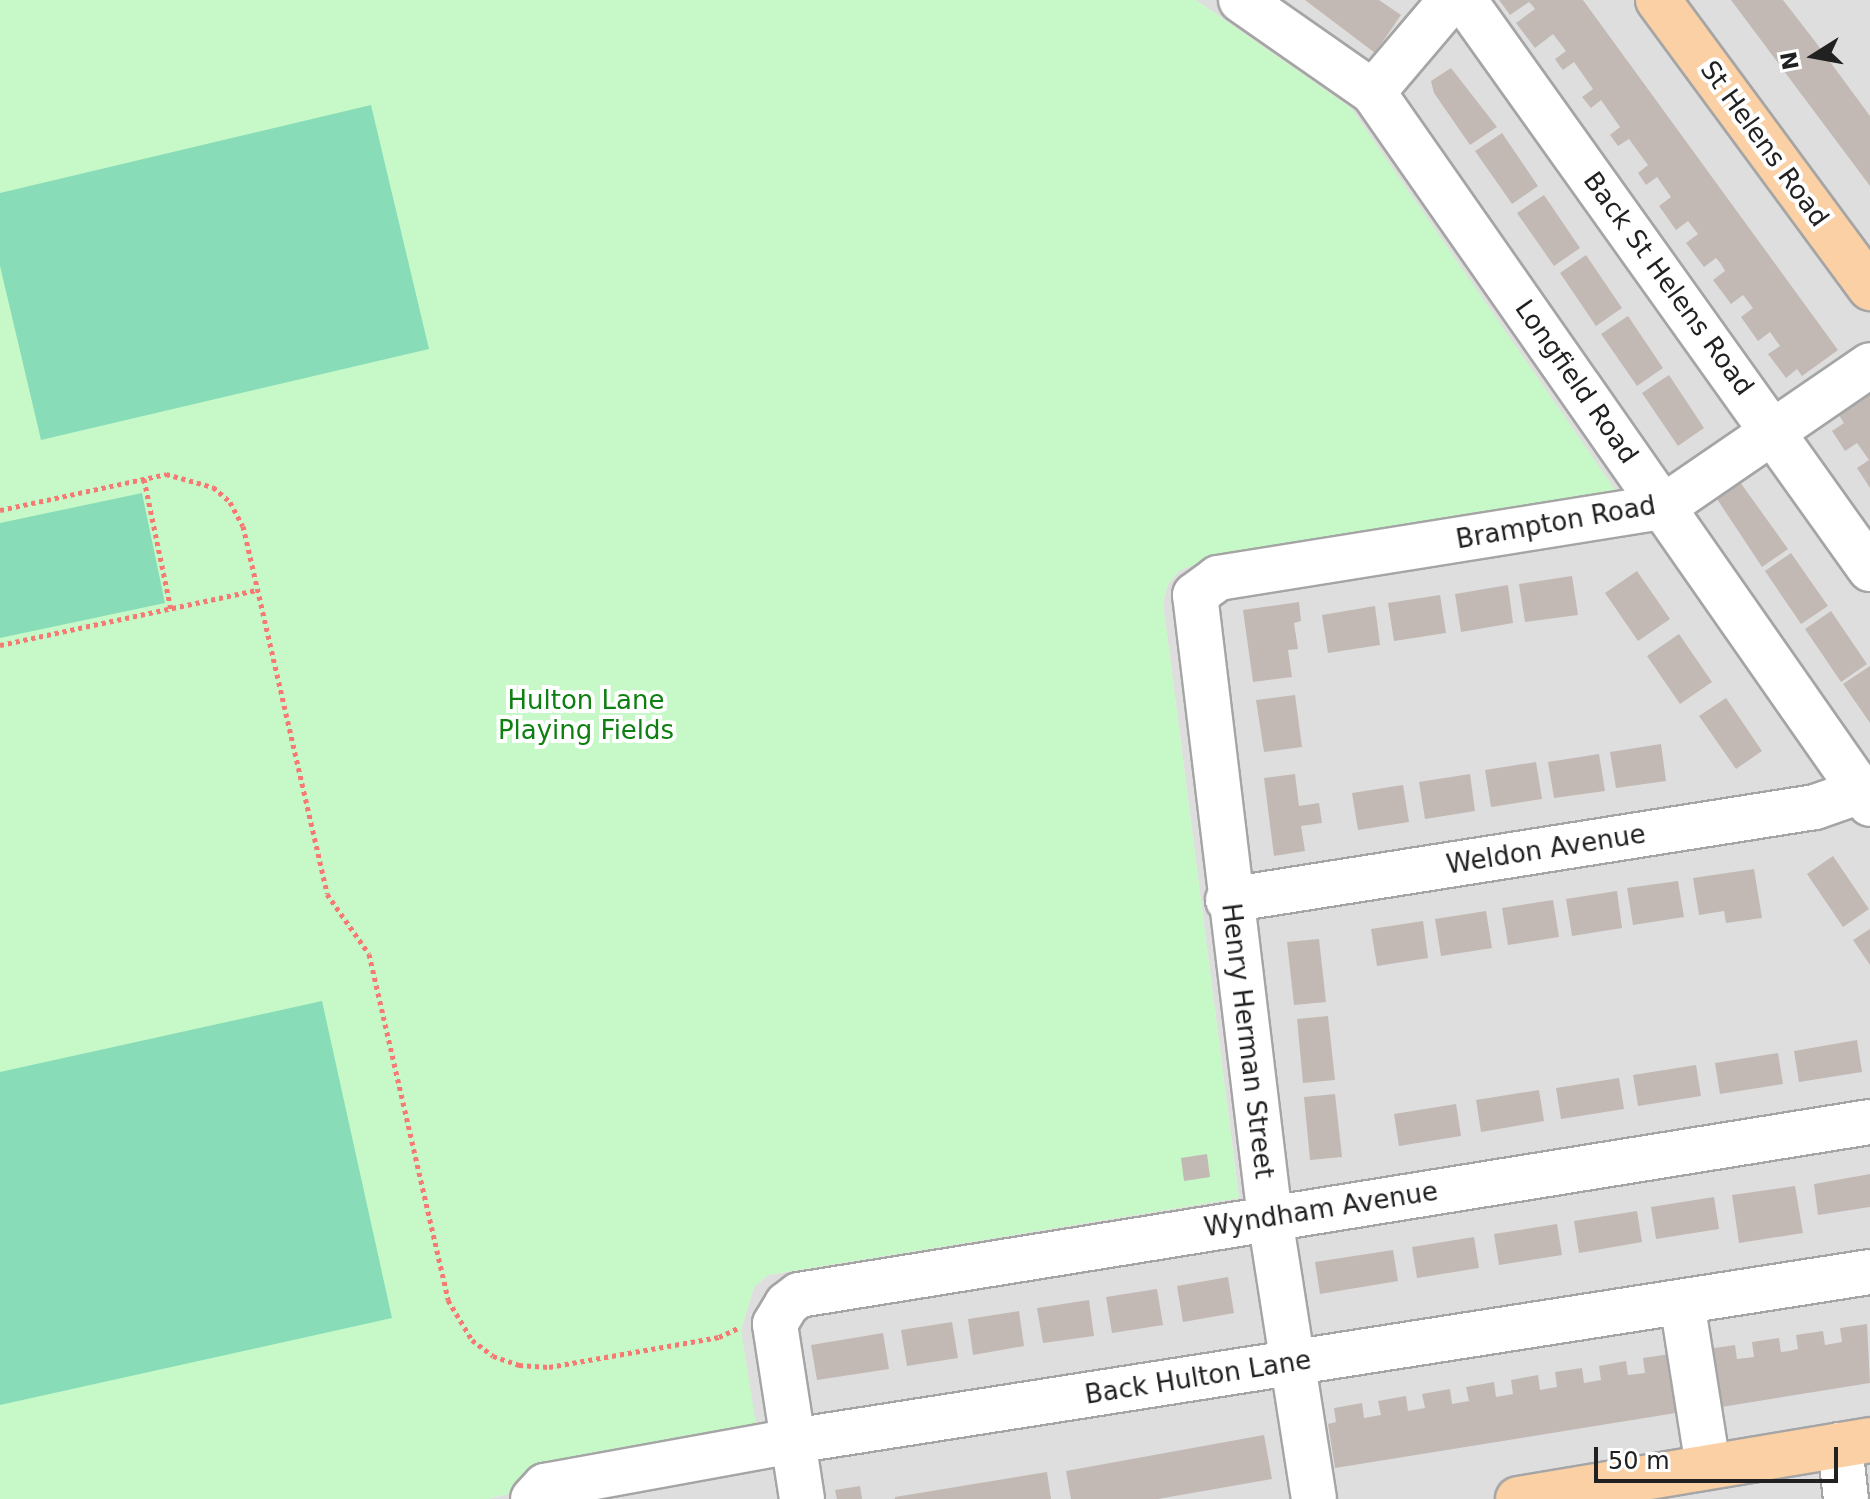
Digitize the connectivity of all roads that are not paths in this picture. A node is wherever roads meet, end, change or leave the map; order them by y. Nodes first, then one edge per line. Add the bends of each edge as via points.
1 (1241, 0) edge
2 (1451, 0) edge
3 (1464, 0) edge
4 (1658, 0) edge
5 (1373, 92) junction
6 (1865, 270) edge
7 (1870, 365) edge
8 (1775, 432) junction
9 (1663, 507) junction
10 (1870, 569) edge
11 (1204, 584) joint
12 (1866, 797) edge
13 (1228, 900) junction
14 (1870, 1122) edge
15 (1270, 1218) junction
16 (1870, 1272) edge
17 (1682, 1302) junction
18 (1293, 1363) junction
19 (793, 1441) junction
20 (1855, 1443) edge
21 (1708, 1466) junction
22 (533, 1499) edge
23 (802, 1499) edge
24 (1314, 1499) edge
25 (1518, 1499) edge
26 (1846, 1499) edge

1 - 5 street, Longfield Road
2 - 5 street
3 - 8 street, Back St Helens Road
4 - 6 main road, St Helens Road
5 - 9 street, Longfield Road
7 - 8 street, Brampton Road
8 - 9 street, Brampton Road
8 - 10 street, Back St Helens Road
9 - 11 street, Brampton Road
9 - 12 street, Longfield Road
11 - 13 street, Henry Herman Street via 1195,595 1193,612
12 - 13 street, Weldon Avenue
13 - 15 street, Henry Herman Street
14 - 15 street, Wyndham Avenue
15 - 18 street, Henry Herman Street
15 - 19 street, Wyndham Avenue via 799,1295 777,1319
16 - 17 street, Back Hulton Lane
17 - 18 street, Back Hulton Lane
17 - 21 street
18 - 19 street, Back Hulton Lane
18 - 24 street, Henry Herman Street
19 - 22 street, Back Hulton Lane via 545,1486
19 - 23 street
20 - 21 main road
20 - 26 street
21 - 25 main road

